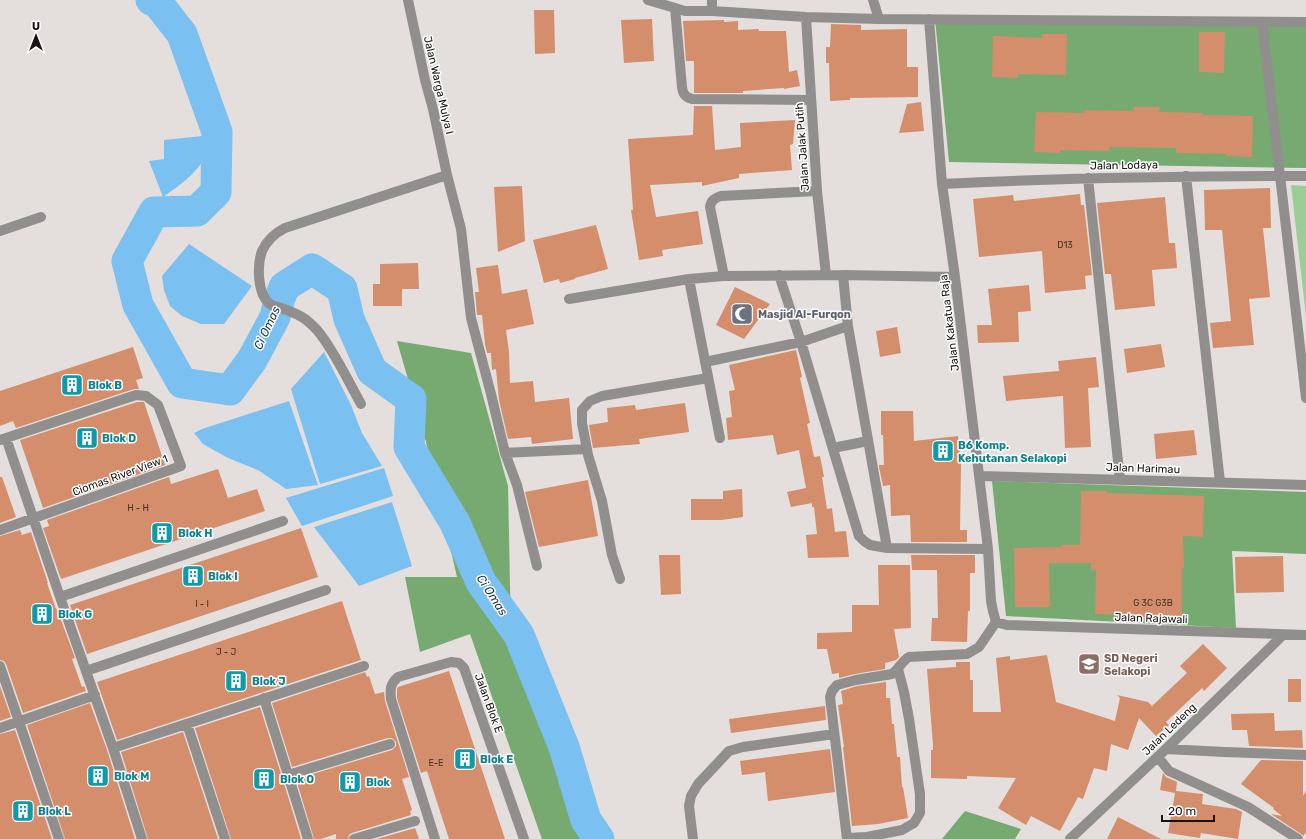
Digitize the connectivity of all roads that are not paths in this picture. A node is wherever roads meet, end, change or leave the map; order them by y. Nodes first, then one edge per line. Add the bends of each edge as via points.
1 (408, 0) edge
2 (648, 0) edge
3 (712, 0) edge
4 (872, 0) edge
5 (675, 8) junction
6 (712, 11) junction
7 (806, 17) junction
8 (879, 19) junction
9 (929, 19) junction
10 (1262, 22) junction
11 (1306, 22) edge
12 (811, 100) junction
13 (447, 174) junction
14 (1186, 176) junction
15 (1280, 176) junction
16 (1306, 176) edge
17 (1088, 178) junction
18 (942, 184) junction
19 (817, 191) junction
20 (41, 217) dead end
21 (0, 232) edge
22 (779, 275) junction
23 (826, 275) junction
24 (843, 275) junction
25 (724, 276) junction
26 (956, 277) junction
27 (690, 279) junction
28 (568, 299) dead end
29 (848, 326) junction
30 (801, 342) junction
31 (1304, 352) edge
32 (705, 362) junction
33 (708, 378) junction
34 (1306, 398) edge
35 (361, 404) dead end
36 (720, 438) dead end
37 (3, 439) edge
38 (868, 441) junction
39 (833, 448) junction
40 (587, 449) junction
41 (505, 453) junction
42 (979, 476) junction
43 (1120, 480) junction
44 (1220, 482) junction
45 (1306, 485) edge
46 (33, 519) junction
47 (284, 521) dead end
48 (0, 530) edge
49 (888, 548) junction
50 (988, 549) junction
51 (537, 566) dead end
52 (620, 578) dead end
53 (326, 590) dead end
54 (60, 597) junction
55 (996, 622) junction
56 (1284, 635) junction
57 (1304, 635) edge
58 (0, 666) edge
59 (364, 666) dead end
60 (898, 669) junction
61 (86, 671) junction
62 (95, 695) junction
63 (264, 698) junction
64 (19, 721) junction
65 (187, 724) junction
66 (0, 728) edge
67 (834, 734) junction
68 (390, 744) dead end
69 (113, 748) junction
70 (1166, 749) junction
71 (1306, 755) edge
72 (1158, 757) junction
73 (288, 775) junction
74 (415, 820) dead end
75 (59, 839) edge
76 (142, 839) edge
77 (225, 839) edge
78 (308, 839) edge
79 (354, 839) edge
80 (435, 839) edge
81 (524, 839) edge
82 (693, 839) edge
83 (847, 839) edge
84 (1070, 839) edge
85 (1298, 839) edge

1 - 13 street, Jalan Warga Mulya I
2 - 5 street
3 - 6 street
4 - 8 street
5 - 6 street via 685,11
5 - 12 street via 682,87 686,97
6 - 7 street
7 - 8 street
7 - 12 street, Jalan Jalak Putih
8 - 9 street
9 - 10 street
9 - 18 street, Jalan Kakatua Raja
10 - 11 street
10 - 15 street
12 - 19 street, Jalan Jalak Putih
13 - 35 street via 285,228 270,238 262,252 259,276 262,294 270,304 303,316 312,324 325,341
13 - 41 street, Jalan Warga Mulya I via 461,229 471,318
14 - 15 street, Jalan Lodaya
14 - 17 street, Jalan Lodaya
14 - 44 street
15 - 16 street, Jalan Lodaya
15 - 31 street
17 - 18 street, Jalan Lodaya
17 - 43 street
18 - 26 street, Jalan Kakatua Raja
19 - 23 street, Jalan Jalak Putih
19 - 25 street via 715,198 710,207
20 - 21 street
22 - 23 street
22 - 25 street
22 - 30 street
23 - 24 street
24 - 26 street
24 - 29 street
25 - 27 street
26 - 42 street, Jalan Kakatua Raja
27 - 28 street
27 - 32 street
29 - 30 street
29 - 38 street
30 - 32 street
30 - 39 street
31 - 34 street
32 - 33 street
33 - 36 street
33 - 40 street via 602,396 590,401 582,410
37 - 46 street, Ciomas River View 1
37 - 46 street, Ciomas River View 1 via 136,395 146,396 158,405 181,466
38 - 39 street
38 - 49 street
39 - 49 street via 859,536 870,545
40 - 41 street
40 - 52 street via 602,501 612,555
41 - 51 street, Jalan Warga Mulya I via 517,485
42 - 43 street, Jalan Harimau
42 - 50 street, Jalan Kakatua Raja
43 - 44 street, Jalan Harimau
44 - 45 street, Jalan Harimau
46 - 48 street, Ciomas River View 1
46 - 54 street, Ciomas River View 1
47 - 54 street
49 - 50 street
50 - 55 street, Jalan Kakatua Raja via 992,611
53 - 61 street
54 - 61 street, Ciomas River View 1
55 - 56 street, Jalan Rajawali via 1007,625
55 - 60 street via 979,647 972,652 910,657 904,660
56 - 57 street, Jalan Rajawali
56 - 70 street, Jalan Ledeng
58 - 64 street
59 - 63 street
60 - 67 street via 892,674 836,685 830,697
60 - 83 street via 909,719 920,794 920,813 914,823 902,830
61 - 62 street, Ciomas River View 1
62 - 64 street
62 - 69 street, Ciomas River View 1
63 - 65 street
63 - 73 street
64 - 66 street
64 - 75 street
65 - 69 street
65 - 77 street
67 - 82 street via 729,751 698,784 691,796
67 - 83 street
68 - 73 street
69 - 76 street, Ciomas River View 1
70 - 71 street
70 - 72 street, Jalan Ledeng
72 - 84 street, Jalan Ledeng
72 - 85 street via 1169,771 1248,807
73 - 78 street
74 - 79 street
80 - 81 street, Jalan Blok E via 390,699 390,688 398,677 451,662 459,663 464,668

